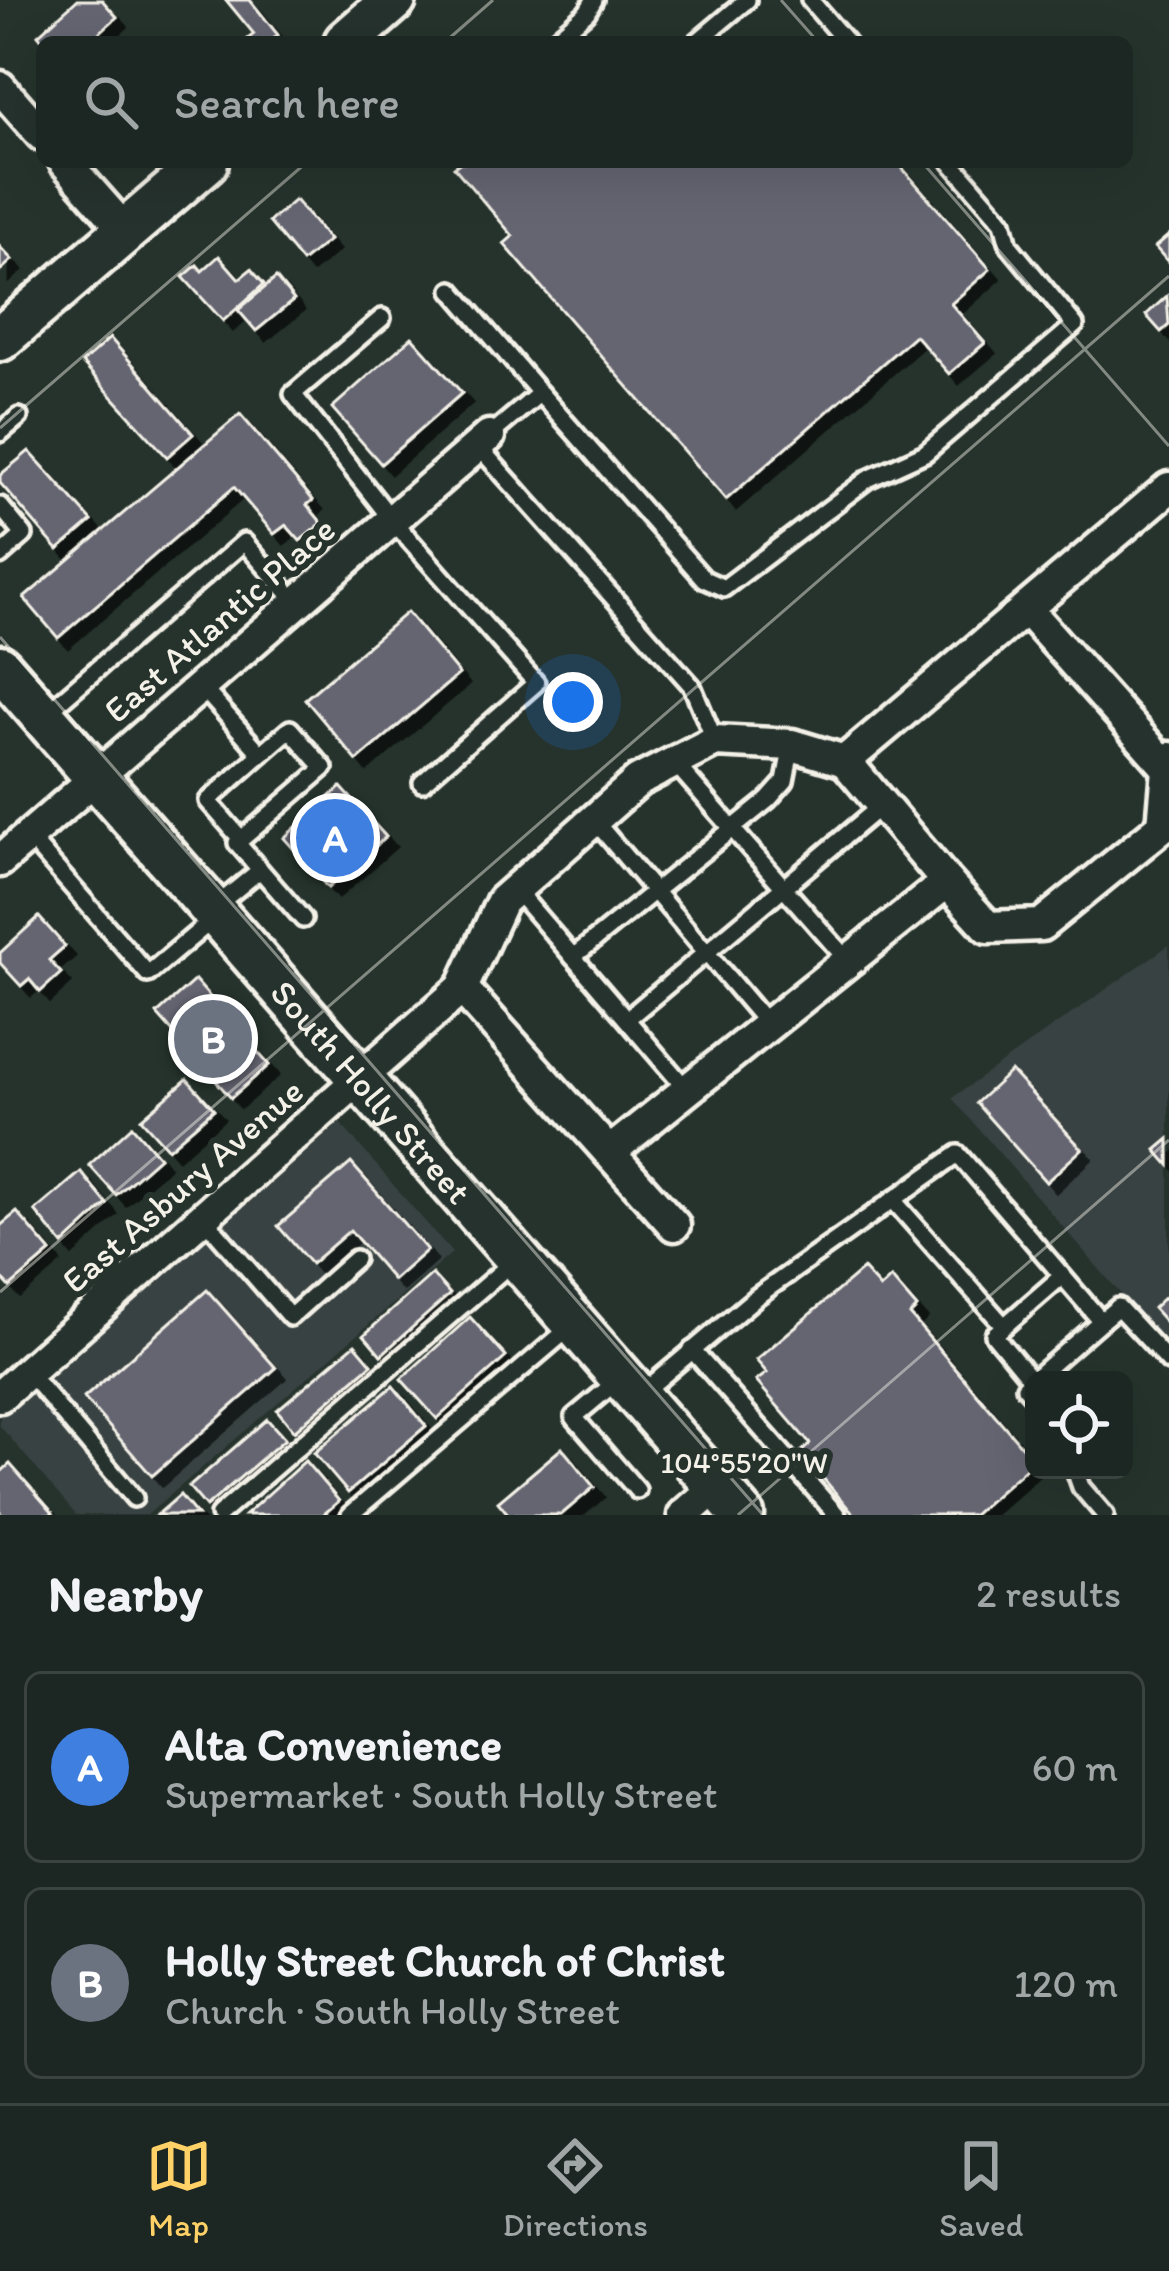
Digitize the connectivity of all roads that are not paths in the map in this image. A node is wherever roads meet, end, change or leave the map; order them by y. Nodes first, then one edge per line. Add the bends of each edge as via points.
1 (594, 0) edge
2 (747, 0) edge
3 (810, 0) edge
4 (392, 1) edge
5 (353, 36) edge
6 (559, 36) edge
7 (704, 36) edge
8 (841, 36) edge
9 (0, 87) edge
10 (36, 128) edge
11 (70, 168) edge
12 (199, 168) edge
13 (956, 168) edge
14 (126, 231) junction
15 (452, 290) dead end
16 (382, 318) dead end
17 (0, 339) edge
18 (540, 393) junction
19 (19, 417) dead end
20 (0, 434) edge
21 (484, 441) junction
22 (1169, 488) edge
23 (0, 506) edge
24 (392, 520) junction
25 (0, 556) edge
26 (297, 603) junction
27 (1026, 609) junction
28 (0, 667) edge
29 (200, 686) junction
30 (43, 716) junction
31 (716, 741) junction
32 (792, 745) junction
33 (260, 754) junction
34 (845, 761) junction
35 (674, 762) junction
36 (1167, 762) edge
37 (95, 777) junction
38 (422, 783) dead end
39 (882, 805) junction
40 (593, 820) junction
41 (732, 829) junction
42 (28, 836) junction
43 (241, 839) junction
44 (0, 860) edge
45 (260, 870) junction
46 (947, 882) junction
47 (783, 888) junction
48 (515, 890) junction
49 (654, 893) junction
50 (214, 913) junction
51 (303, 920) dead end
52 (705, 953) junction
53 (573, 957) junction
54 (848, 961) junction
55 (462, 988) junction
56 (627, 1019) junction
57 (768, 1025) junction
58 (362, 1080) junction
59 (687, 1090) junction
60 (611, 1151) junction
61 (892, 1200) junction
62 (204, 1218) junction
63 (674, 1225) dead end
64 (517, 1258) junction
65 (355, 1259) dead end
66 (1062, 1276) junction
67 (1101, 1321) junction
68 (575, 1323) junction
69 (1004, 1326) junction
70 (692, 1350) junction
71 (1169, 1362) edge
72 (1044, 1371) edge
73 (28, 1372) junction
74 (1025, 1372) edge
75 (630, 1387) junction
76 (0, 1396) edge
77 (1078, 1479) edge
78 (638, 1490) dead end
79 (134, 1498) dead end
80 (730, 1500) edge
81 (219, 1515) edge
82 (350, 1515) edge
83 (684, 1515) edge
84 (837, 1515) edge
85 (1105, 1515) edge

1 - 6 lane
2 - 7 lane
3 - 8 lane
4 - 5 main road
9 - 10 street
11 - 14 street
12 - 14 main road
13 - 18 lane via 1076,325 925,453 868,479 724,588 704,579
14 - 17 main road
15 - 18 lane
16 - 24 lane via 293,394
18 - 21 lane
19 - 20 lane
21 - 24 street, East Atlantic Place
21 - 31 lane via 692,686
22 - 27 street
23 - 25 lane via 24,535
24 - 26 street, East Atlantic Place
24 - 38 lane via 536,683
26 - 29 street, East Atlantic Place
26 - 30 lane via 244,542
27 - 34 street
27 - 36 street
28 - 30 main road, South Holly Street
29 - 33 lane
29 - 37 street, East Atlantic Place
30 - 37 main road, South Holly Street
31 - 32 street
31 - 35 street
32 - 34 street
32 - 41 lane via 785,781
33 - 43 lane via 208,801
33 - 43 lane via 290,729 324,768
34 - 39 street
35 - 40 street
35 - 41 lane
36 - 46 street via 1162,826 1042,925 988,927
37 - 42 street, East Atlantic Place
37 - 50 main road, South Holly Street
39 - 46 street
39 - 47 lane
40 - 48 street
40 - 49 lane
41 - 47 lane
41 - 49 lane
42 - 44 street, East Atlantic Place
42 - 50 lane via 148,974
43 - 45 lane
45 - 50 lane
45 - 51 lane
46 - 54 street
47 - 52 lane
47 - 54 lane
48 - 53 lane
48 - 55 street via 502,901
49 - 52 lane
49 - 53 lane
50 - 58 main road, South Holly Street
52 - 56 lane
52 - 57 lane
53 - 56 lane
54 - 57 street
55 - 58 street, East Asbury Avenue
55 - 60 street
56 - 59 lane
57 - 59 street
58 - 62 street, East Asbury Avenue
58 - 64 main road, South Holly Street
59 - 60 street
60 - 63 street
61 - 66 lane via 958,1154
61 - 69 lane
61 - 70 lane
62 - 65 lane via 290,1317
62 - 73 street, East Asbury Avenue
64 - 68 main road, South Holly Street
64 - 81 lane
66 - 67 lane
66 - 69 lane
67 - 71 lane via 1118,1306
67 - 72 lane
68 - 75 main road, South Holly Street
68 - 82 lane
69 - 74 lane via 994,1335
70 - 75 lane
70 - 84 lane
73 - 76 street, East Asbury Avenue
73 - 79 lane
75 - 78 lane via 574,1417
75 - 80 main road, South Holly Street
77 - 85 lane
80 - 83 street

